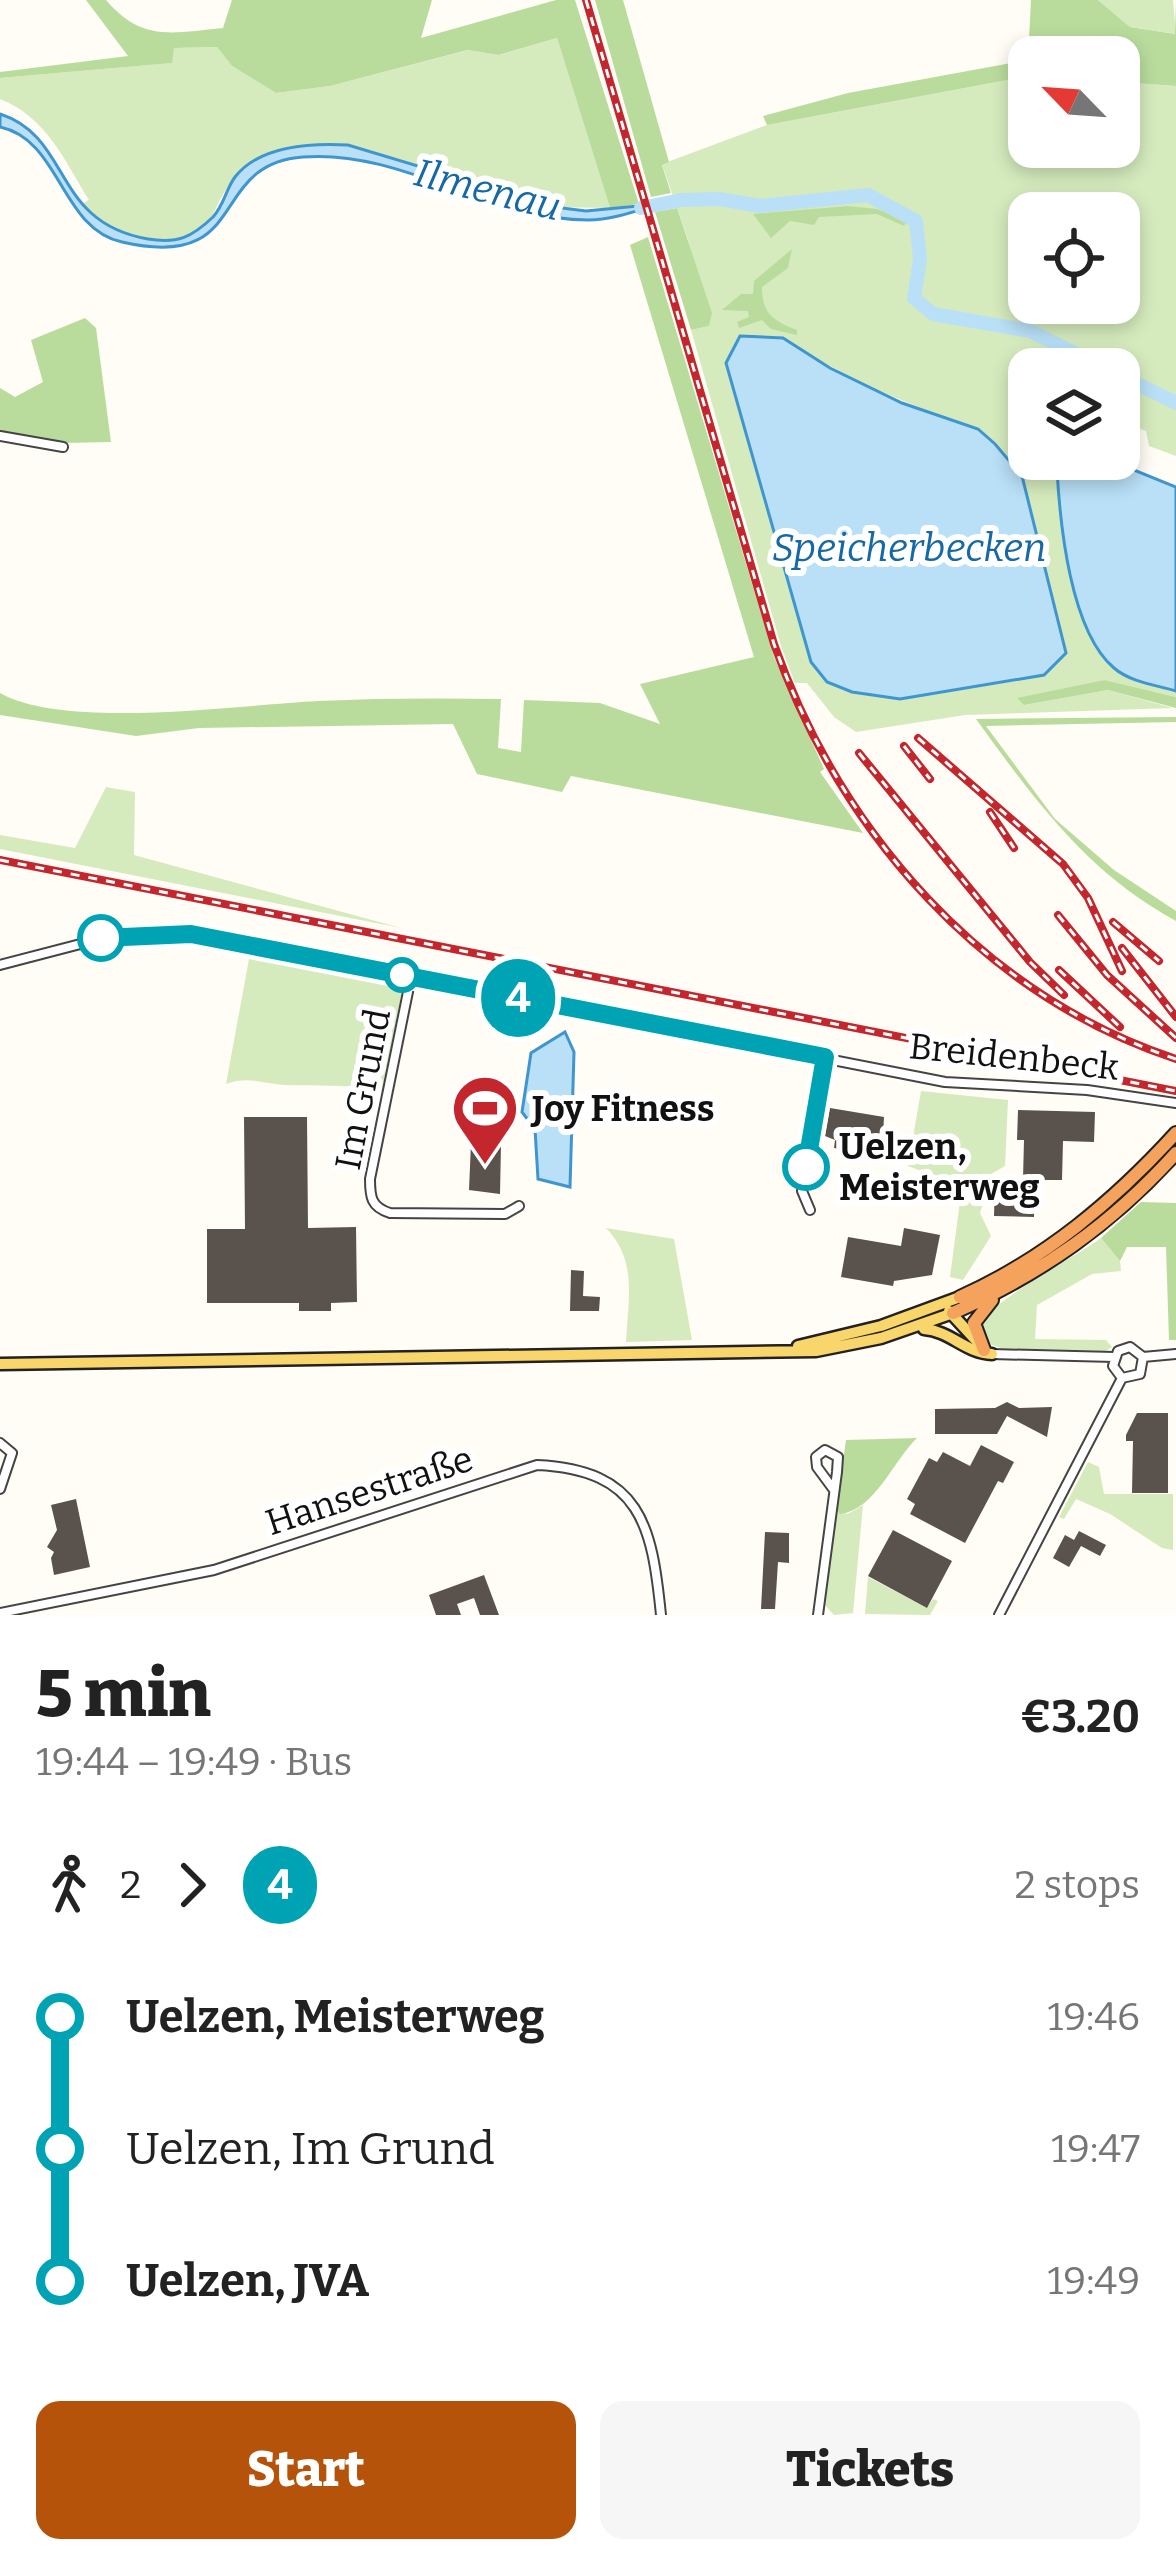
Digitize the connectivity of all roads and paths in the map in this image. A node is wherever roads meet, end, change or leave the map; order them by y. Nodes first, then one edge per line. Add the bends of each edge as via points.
1 (0, 436) edge
2 (63, 447) dead end
3 (0, 965) edge
4 (411, 977) junction
5 (825, 1057) junction
6 (1176, 1103) edge
7 (1176, 1132) edge
8 (1176, 1153) edge
9 (519, 1206) dead end
10 (810, 1210) dead end
11 (1044, 1268) junction
12 (960, 1297) junction
13 (935, 1308) junction
14 (953, 1313) junction
15 (910, 1330) junction
16 (961, 1344) junction
17 (784, 1351) junction
18 (988, 1352) junction
19 (1176, 1354) edge
20 (1114, 1358) junction
21 (1143, 1358) junction
22 (0, 1364) edge
23 (1122, 1378) junction
24 (0, 1443) edge
25 (1, 1482) edge
26 (834, 1490) junction
27 (0, 1613) edge
28 (661, 1615) edge
29 (818, 1615) edge
30 (999, 1615) edge

1 - 2 street
3 - 4 street, Breidenbeck via 115,935 165,932
4 - 5 street, Breidenbeck
4 - 9 street, Im Grund via 370,1198 390,1213 505,1214
5 - 6 street, Breidenbeck via 945,1082
5 - 10 street via 802,1191
7 - 12 highway via 1067,1234
8 - 11 highway via 1129,1203
11 - 14 highway
11 - 18 highway via 982,1308 974,1326
12 - 13 main road
12 - 14 main road
13 - 14 main road
13 - 17 main road
14 - 15 main road
14 - 16 main road
14 - 18 main road
15 - 16 main road via 936,1330
15 - 17 main road
16 - 18 main road
17 - 22 main road
18 - 20 street
19 - 21 street
20 - 21 street via 1126,1347
20 - 23 street
21 - 23 street via 1140,1374
23 - 30 street
24 - 25 street via 12,1453
26 - 26 street via 817,1467 825,1450 838,1457
26 - 29 street
27 - 28 street, Hansestraße via 214,1570 537,1466 573,1467 628,1497 654,1551

